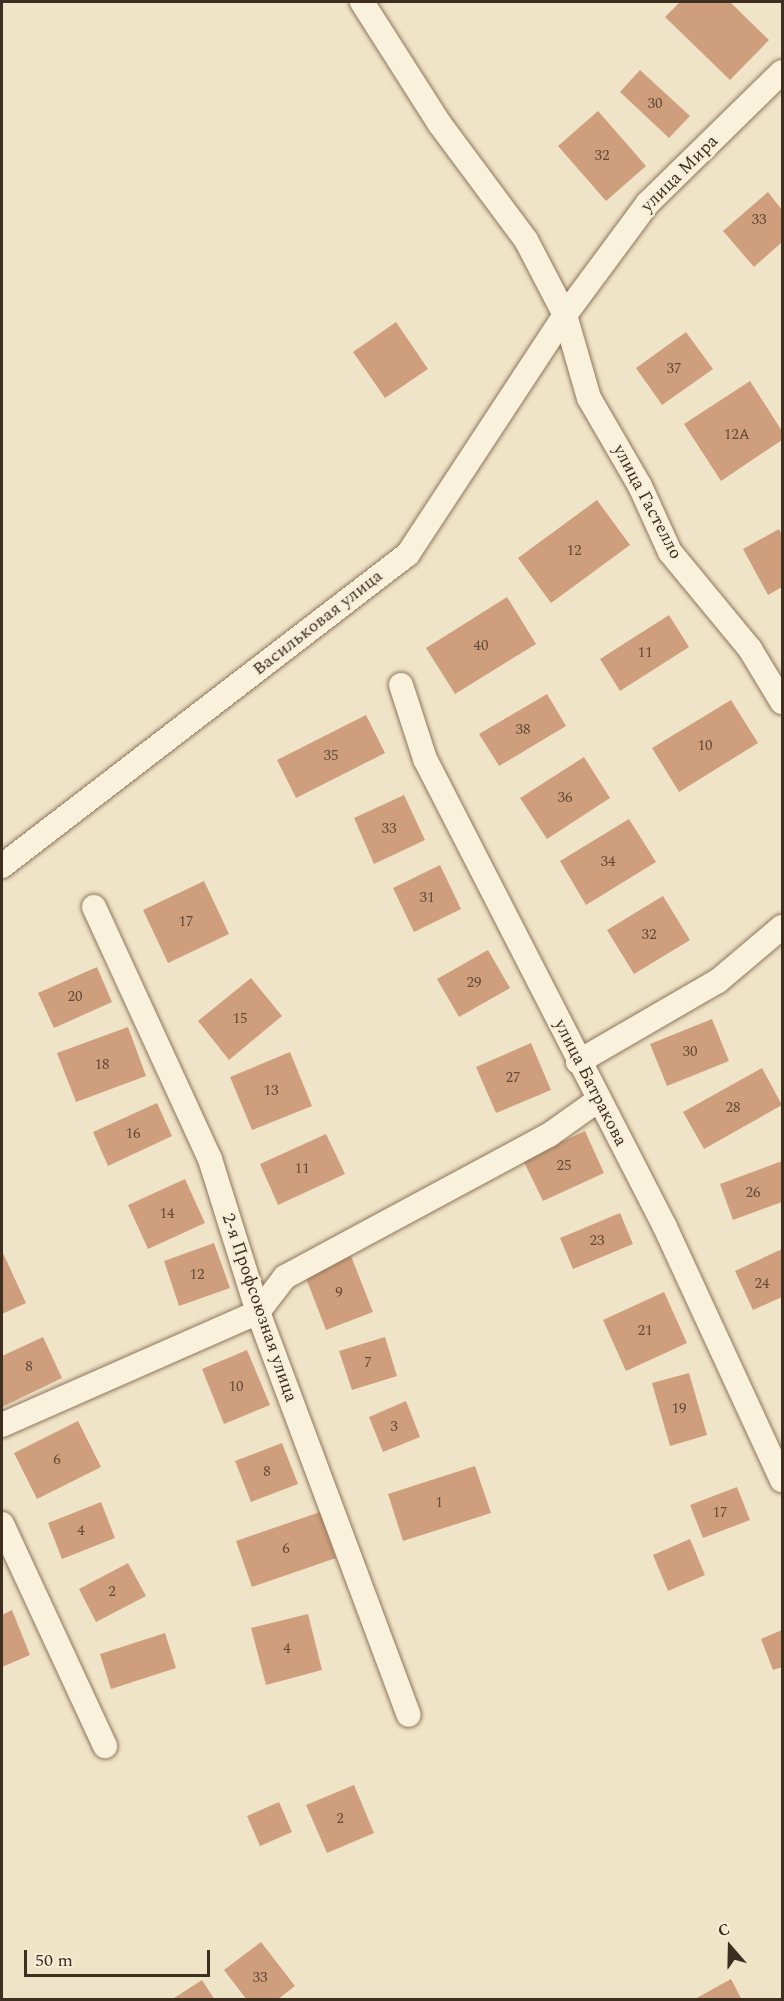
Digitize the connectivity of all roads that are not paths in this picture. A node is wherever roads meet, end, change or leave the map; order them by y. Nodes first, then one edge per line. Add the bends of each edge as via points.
1 (362, 2) edge
2 (783, 72) edge
3 (565, 315) junction
4 (401, 685) dead end
5 (783, 702) edge
6 (2, 866) edge
7 (94, 907) dead end
8 (783, 927) edge
9 (578, 1062) junction
10 (598, 1100) junction
11 (258, 1312) junction
12 (2, 1425) edge
13 (783, 1480) edge
14 (2, 1524) edge
15 (409, 1715) dead end
16 (105, 1746) dead end

1 - 3 street, улица Гастелло via 439,123 526,240
2 - 3 street, улица Мира via 648,203
3 - 5 street, улица Гастелло via 589,398 640,486 670,552 750,649
3 - 6 street, Васильковая улица via 408,554
4 - 9 street, улица Батракова via 425,759
7 - 11 street, 2-я Профсоюзная улица via 210,1159
8 - 9 street via 718,981
9 - 10 street, улица Батракова
10 - 11 street via 549,1135 294,1271
10 - 13 street, улица Батракова via 665,1227
11 - 12 street
11 - 15 street, 2-я Профсоюзная улица
14 - 16 street

